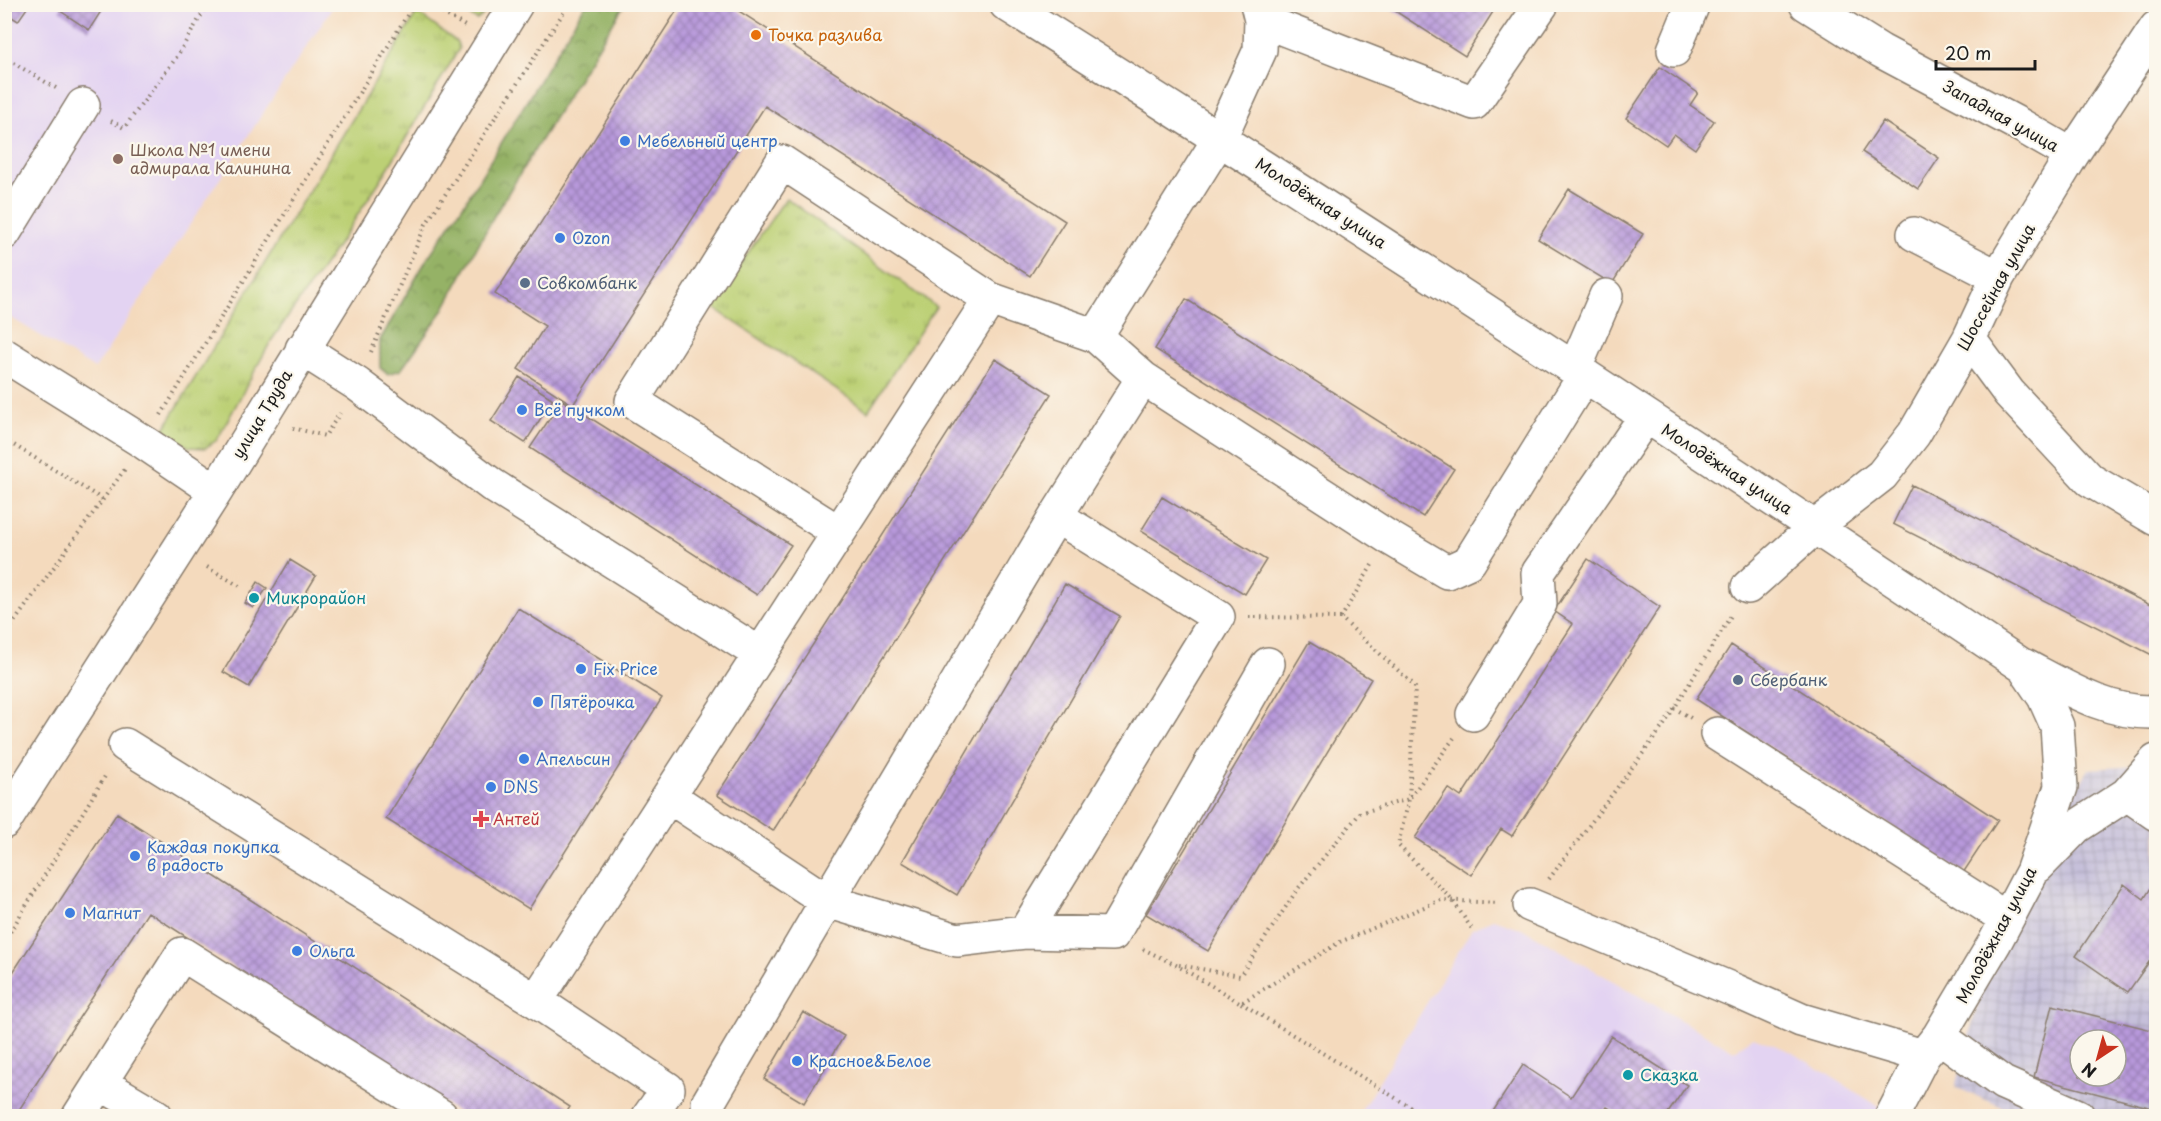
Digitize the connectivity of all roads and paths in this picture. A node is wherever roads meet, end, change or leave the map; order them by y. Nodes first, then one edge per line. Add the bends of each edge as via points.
1 (208, 4) edge
2 (414, 4) edge
3 (427, 4) edge
4 (516, 4) edge
5 (568, 4) edge
6 (1006, 4) edge
7 (1542, 4) edge
8 (1693, 4) edge
9 (1806, 4) edge
10 (1258, 12) edge
11 (2157, 28) edge
12 (473, 31) dead end
13 (1674, 50) dead end
14 (8, 60) dead end
15 (83, 105) junction
16 (1220, 138) junction
17 (2072, 155) junction
18 (4, 233) edge
19 (1914, 234) dead end
20 (1998, 277) junction
21 (1606, 296) dead end
22 (990, 300) junction
23 (1096, 336) junction
24 (1969, 339) junction
25 (302, 349) junction
26 (4, 356) edge
27 (1580, 372) junction
28 (1143, 378) junction
29 (357, 384) junction
30 (1646, 416) junction
31 (283, 426) dead end
32 (4, 439) edge
33 (145, 442) junction
34 (216, 491) junction
35 (102, 499) junction
36 (1056, 516) junction
37 (2157, 519) edge
38 (1815, 527) junction
39 (838, 532) junction
40 (1388, 537) junction
41 (202, 564) dead end
42 (1748, 587) joint
43 (243, 588) dead end
44 (1218, 617) junction
45 (1341, 618) junction
46 (4, 636) edge
47 (760, 654) junction
48 (1268, 664) dead end
49 (2023, 666) junction
50 (2157, 712) edge
51 (1473, 714) joint
52 (1717, 734) dead end
53 (125, 745) joint
54 (2157, 761) edge
55 (2127, 794) junction
56 (670, 797) junction
57 (1409, 799) junction
58 (2157, 814) edge
59 (4, 822) edge
60 (2032, 872) junction
61 (827, 901) junction
62 (1453, 901) junction
63 (1530, 905) junction
64 (2007, 919) junction
65 (1472, 929) dead end
66 (1025, 932) junction
67 (1113, 934) junction
68 (4, 942) edge
69 (1176, 965) junction
70 (536, 1001) junction
71 (1241, 1003) junction
72 (1931, 1046) junction
73 (100, 1083) junction
74 (668, 1089) junction
75 (719, 1110) edge
76 (79, 1116) edge
77 (156, 1116) edge
78 (439, 1116) edge
79 (649, 1116) edge
80 (1425, 1116) edge
81 (1892, 1116) edge
82 (2078, 1116) edge

1 - 15 path via 176,58 124,128
2 - 33 path
3 - 12 path
4 - 25 street, улица Труда
5 - 29 path via 426,224
6 - 16 street, Молодёжная улица
7 - 10 street via 1474,103
8 - 13 street
9 - 17 street, Западная улица via 1881,51
10 - 16 street via 1260,50
11 - 17 street, Шоссейная улица
14 - 15 path
15 - 18 street
16 - 23 street
16 - 27 street, Молодёжная улица
17 - 20 street, Шоссейная улица
19 - 20 street
20 - 24 street, Шоссейная улица
21 - 27 street
22 - 23 street
22 - 39 street
22 - 39 street via 782,162 632,400
23 - 28 street
24 - 37 street via 2009,393 2090,480
24 - 38 street, Шоссейная улица via 1914,434 1882,475
25 - 29 street
25 - 34 street, улица Труда
26 - 33 street
27 - 30 street, Молодёжная улица
27 - 40 street via 1469,562 1447,572
28 - 36 street
28 - 40 street
29 - 31 path via 326,436
29 - 47 street via 492,485
30 - 38 street, Молодёжная улица
30 - 51 street via 1538,573 1540,604
32 - 35 path
33 - 34 street
33 - 35 path
34 - 59 street, улица Труда
35 - 46 path
36 - 44 street
36 - 61 street
38 - 42 street, Шоссейная улица
38 - 49 street, Молодёжная улица
39 - 47 street
40 - 45 path
41 - 43 path
42 - 63 path via 1664,725
44 - 45 path
44 - 66 street
45 - 57 path via 1415,686
47 - 56 street
48 - 67 street
49 - 50 street via 2104,705 2136,713
49 - 60 street, Молодёжная улица via 2057,726 2061,787
51 - 57 path
52 - 64 street
53 - 68 path
53 - 70 street
54 - 55 street
55 - 58 street
55 - 60 street via 2076,827
56 - 61 street
56 - 70 street
57 - 62 path via 1398,845
57 - 69 path via 1360,813 1297,890 1240,976
60 - 64 street, Молодёжная улица
61 - 66 street via 957,940
61 - 75 street
62 - 63 path
62 - 65 path
62 - 71 path via 1441,900 1340,942
63 - 72 street via 1801,1020
64 - 72 street, Молодёжная улица
66 - 67 street
67 - 69 path
69 - 71 path
70 - 74 street
71 - 80 path
72 - 81 street, Молодёжная улица
72 - 82 street
73 - 76 street
73 - 77 street
73 - 78 street via 182,954
74 - 75 street
74 - 79 street

